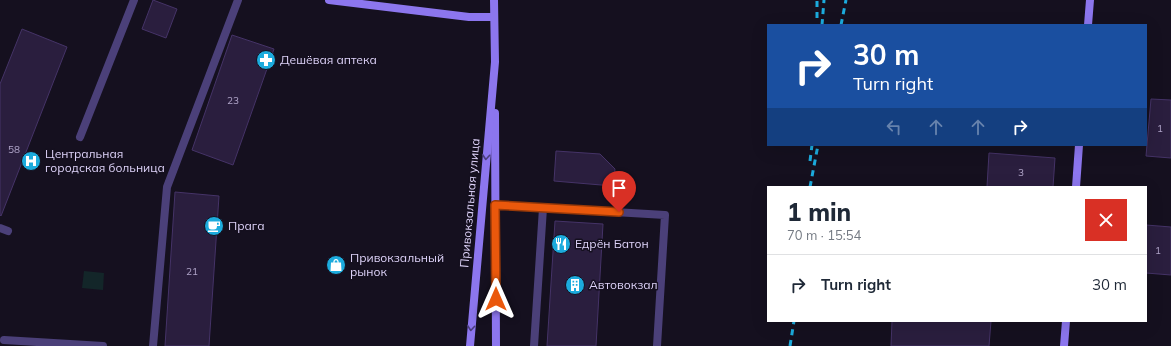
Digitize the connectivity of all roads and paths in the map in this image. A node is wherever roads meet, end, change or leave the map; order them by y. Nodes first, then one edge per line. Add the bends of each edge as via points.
1 (134, 0) edge
2 (238, 0) edge
3 (329, 0) edge
4 (494, 0) edge
5 (1090, 0) edge
6 (494, 17) junction
7 (1088, 24) edge
8 (495, 62) junction
9 (80, 137) dead end
10 (1079, 146) edge
11 (1076, 186) edge
12 (495, 205) junction
13 (543, 208) junction
14 (0, 228) edge
15 (8, 231) dead end
16 (1066, 322) edge
17 (4, 340) dead end
18 (103, 346) edge
19 (153, 346) edge
20 (470, 346) edge
21 (496, 346) edge
22 (534, 346) edge
23 (657, 346) edge
24 (1064, 346) edge

1 - 9 lane
2 - 19 lane via 167,187
3 - 6 street via 469,17
4 - 6 street, Привокзальная улица
5 - 7 street
6 - 8 street, Привокзальная улица
8 - 12 street, Привокзальная улица
8 -> 20 street, Привокзальная улица
10 - 11 street
12 - 13 lane
12 - 21 street, Привокзальная улица
13 - 22 lane
13 - 23 lane via 665,215
14 - 15 lane
16 - 24 street
17 - 18 lane

